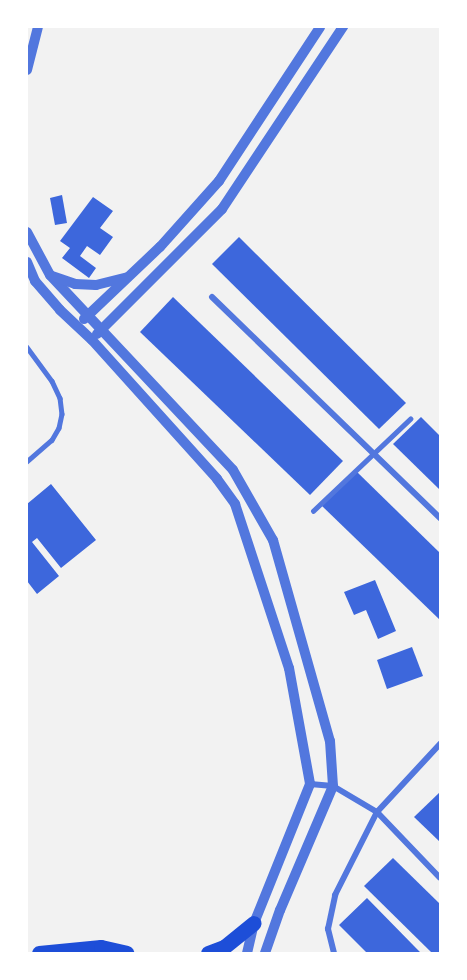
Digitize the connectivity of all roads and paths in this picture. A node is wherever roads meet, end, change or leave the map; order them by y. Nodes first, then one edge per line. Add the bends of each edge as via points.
1 (38, 27) edge
2 (320, 27) edge
3 (343, 27) edge
4 (27, 70) edge
5 (27, 232) edge
6 (160, 247) junction
7 (173, 259) junction
8 (27, 262) edge
9 (50, 275) junction
10 (130, 276) junction
11 (212, 297) dead end
12 (87, 316) junction
13 (77, 326) junction
14 (102, 329) junction
15 (92, 340) junction
16 (27, 347) edge
17 (410, 418) dead end
18 (373, 453) junction
19 (27, 462) edge
20 (313, 511) dead end
21 (440, 518) edge
22 (440, 744) edge
23 (310, 784) junction
24 (333, 786) junction
25 (377, 812) junction
26 (440, 878) edge
27 (254, 923) junction
28 (39, 953) edge
29 (126, 953) edge
30 (208, 953) edge
31 (247, 953) edge
32 (266, 953) edge
33 (334, 953) edge

1 - 4 street
2 - 6 street via 219,181
3 - 7 street via 222,209
5 - 9 street
6 - 7 street
6 - 10 street
7 - 14 street
8 - 13 street via 35,281
9 - 10 street via 75,284 96,285
9 - 12 street
10 - 12 street
11 - 18 street
12 - 13 street
12 - 14 street
13 - 15 street
14 - 15 street
14 - 24 street via 232,470 273,540 330,741
15 - 23 street via 236,504 289,668
16 - 19 lane via 52,381 62,414 52,440
17 - 18 lane
18 - 20 lane
18 - 21 street
22 - 25 street
23 - 24 street
23 - 27 street
24 - 25 street
24 - 32 street via 280,910
25 - 26 street
25 - 33 street via 335,895 328,929
27 - 30 highway via 224,948
27 - 31 street
28 - 29 highway via 101,948

